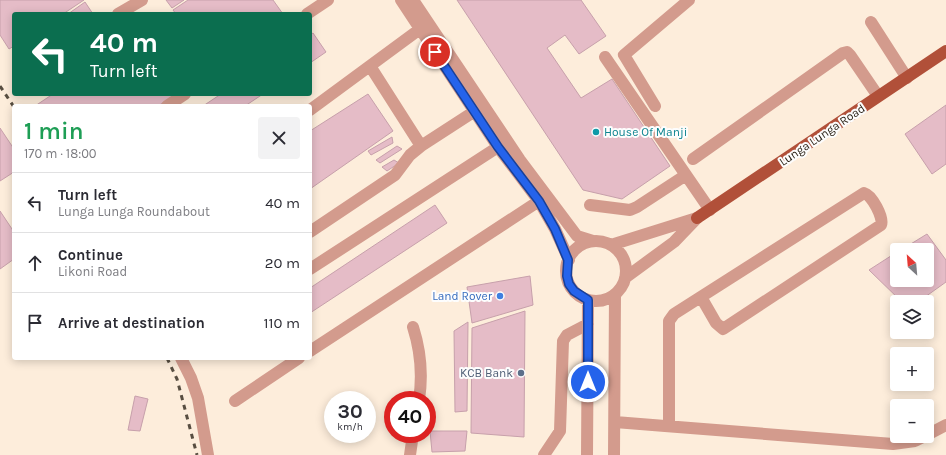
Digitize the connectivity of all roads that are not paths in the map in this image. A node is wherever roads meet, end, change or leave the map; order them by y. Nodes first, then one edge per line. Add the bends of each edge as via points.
1 (142, 0) edge
2 (328, 0) edge
3 (401, 0) edge
4 (413, 0) edge
5 (689, 0) edge
6 (128, 4) edge
7 (120, 12) edge
8 (309, 12) edge
9 (872, 22) dead end
10 (420, 29) junction
11 (946, 51) edge
12 (605, 57) dead end
13 (370, 66) junction
14 (907, 78) junction
15 (182, 96) edge
16 (878, 96) junction
17 (170, 104) edge
18 (656, 106) dead end
19 (312, 109) edge
20 (475, 111) junction
21 (420, 146) junction
22 (498, 147) junction
23 (693, 159) dead end
24 (686, 175) junction
25 (539, 201) junction
26 (590, 205) dead end
27 (710, 210) junction
28 (697, 218) junction
29 (312, 231) edge
30 (593, 241) junction
31 (611, 245) junction
32 (568, 260) junction
33 (312, 268) edge
34 (625, 278) junction
35 (615, 294) junction
36 (701, 297) junction
37 (588, 300) junction
38 (588, 324) junction
39 (413, 327) dead end
40 (312, 350) edge
41 (181, 360) edge
42 (296, 360) edge
43 (420, 391) edge
44 (235, 401) dead end
45 (615, 422) junction
46 (946, 425) edge
47 (665, 426) junction
48 (934, 431) edge
49 (412, 443) edge
50 (898, 443) edge
51 (208, 455) edge
52 (410, 455) edge
53 (544, 455) edge
54 (587, 455) edge
55 (614, 455) edge

1 - 6 street
2 - 8 street
3 - 10 street
4 - 30 street via 520,160 577,236
5 - 18 street via 624,55
6 - 7 street
9 - 14 street
10 - 13 street
10 - 20 street
11 - 14 main road, Lunga Lunga Road
12 - 24 street
13 - 19 street
13 - 21 street
14 - 16 main road, Lunga Lunga Road
15 - 17 street
16 - 23 street via 850,55 847,52 843,53
16 - 27 main road, Lunga Lunga Road
20 - 21 street
20 - 22 street
21 - 29 street via 395,175
22 - 25 street
22 - 33 street
24 - 26 street via 630,210
24 - 27 street
25 - 32 street via 555,229
25 - 40 street
27 - 28 main road, Lunga Lunga Road
28 - 31 street, Lunga Lunga Road
28 - 34 street, Lunga Lunga Road via 674,242
30 - 31 street
30 - 32 street via 581,245
31 - 34 street via 624,259
32 - 37 street via 569,284 574,291
34 - 35 street
35 - 37 street via 607,299
35 - 45 street
36 - 36 street via 864,193 869,196 882,218 881,225 723,329 716,323
36 - 47 street via 674,314 669,321 669,420
37 - 38 street
38 - 53 street via 567,335 563,341 560,431
38 - 54 street
39 - 43 street via 418,342 422,377
41 - 51 street via 198,398
42 - 44 street
45 - 47 street
45 - 55 street
46 - 48 street
47 - 50 street
49 - 52 street

